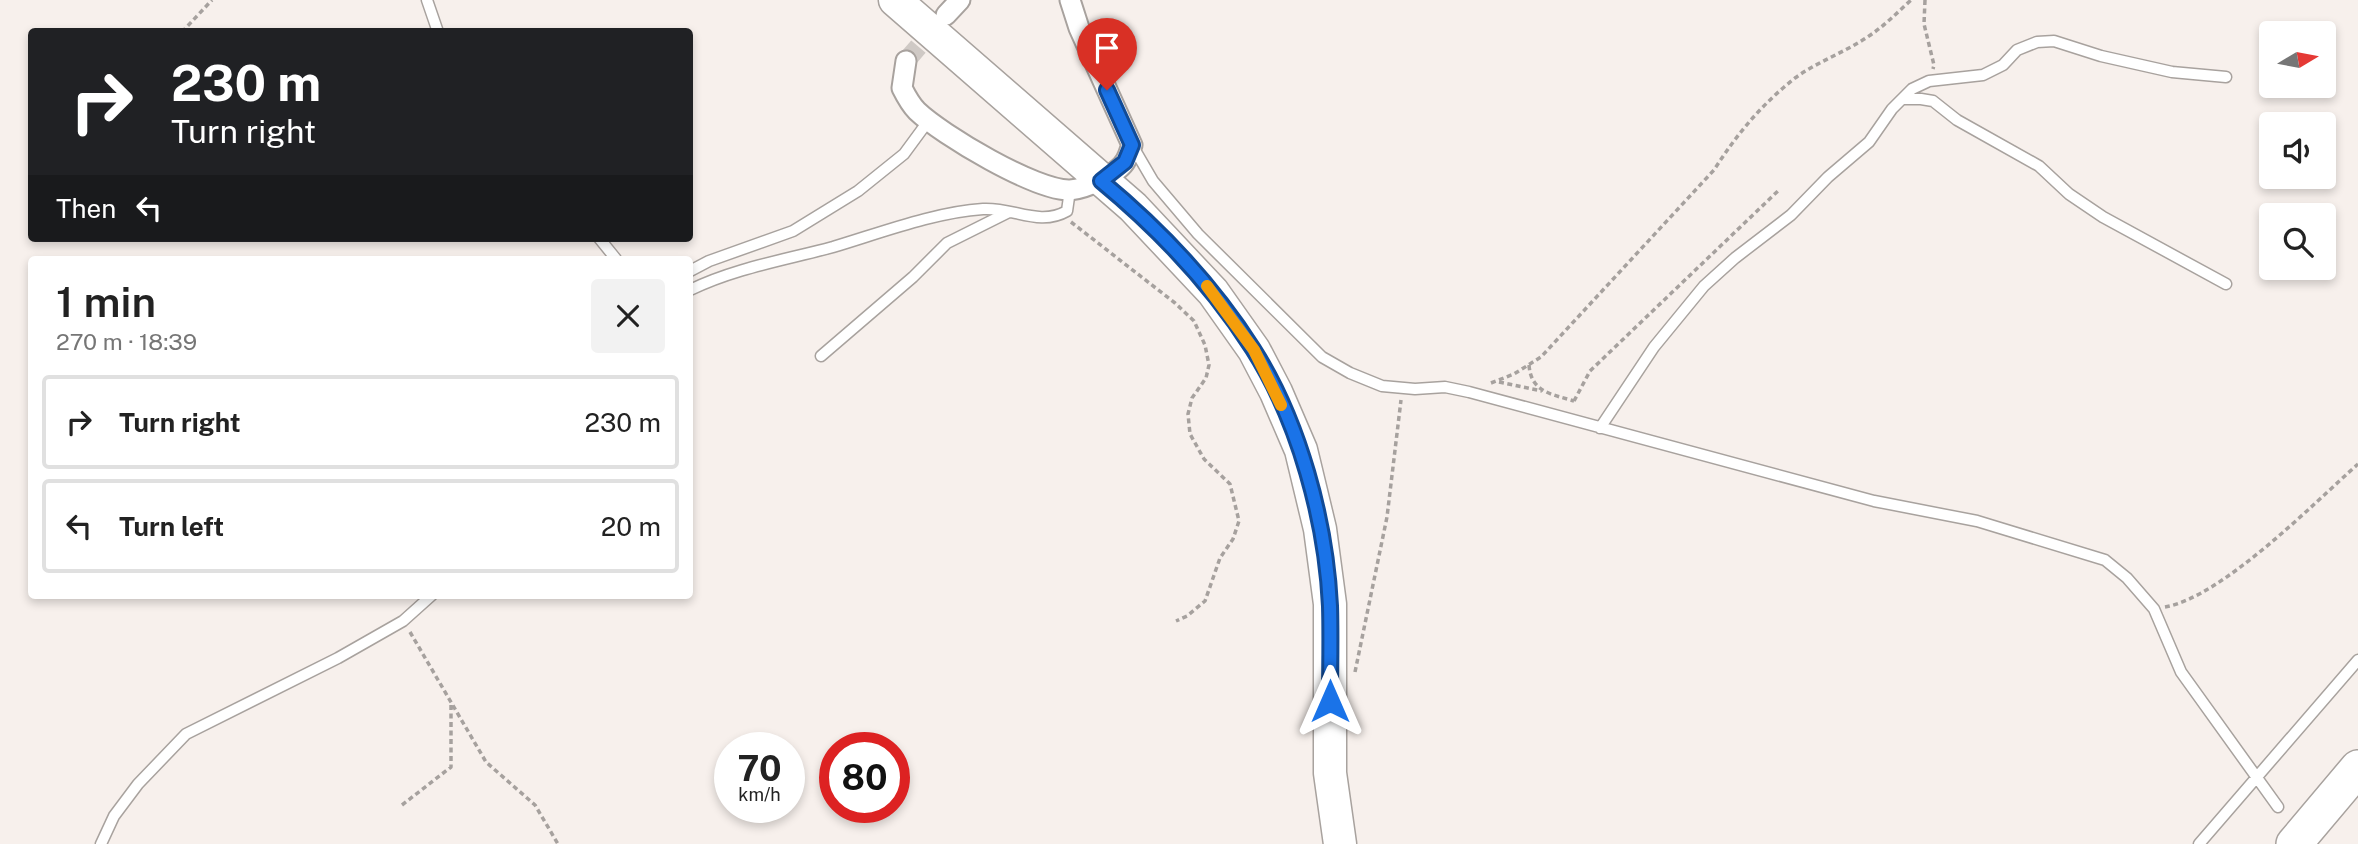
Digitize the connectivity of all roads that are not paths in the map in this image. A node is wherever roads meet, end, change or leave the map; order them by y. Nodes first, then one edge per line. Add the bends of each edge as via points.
1 (427, 0) edge
2 (895, 0) edge
3 (960, 0) edge
4 (1070, 0) edge
5 (946, 15) tunnel mouth
6 (437, 28) edge
7 (906, 61) tunnel mouth
8 (2226, 77) dead end
9 (1902, 99) junction
10 (929, 120) junction
11 (1132, 145) junction
12 (1101, 181) junction
13 (1070, 190) junction
14 (1009, 212) junction
15 (603, 242) edge
16 (614, 256) edge
17 (693, 269) edge
18 (2225, 284) dead end
19 (693, 289) edge
20 (821, 356) dead end
21 (1600, 428) junction
22 (428, 599) edge
23 (2358, 660) edge
24 (2358, 768) edge
25 (2256, 777) junction
26 (2358, 800) edge
27 (2277, 807) dead end
28 (101, 844) edge
29 (1340, 844) edge
30 (2199, 844) edge
31 (2294, 844) edge
32 (2325, 844) edge

1 - 6 lane
2 - 12 highway
3 - 5 street
4 - 11 street
7 - 10 street via 902,88 915,110
8 - 9 lane via 2172,72 2054,41 2037,41 1983,75 1929,81
9 - 18 lane via 1933,102 2039,166 2103,217
9 - 21 lane via 1869,142 1791,215 1704,286 1654,347
10 - 13 street via 997,163 1037,182
10 - 17 lane via 904,154 859,191 793,231
11 - 12 street via 1125,162
11 - 21 lane via 1153,181 1198,234 1322,357 1382,386 1445,387
12 - 13 street
12 - 29 highway via 1133,207 1213,292 1254,350 1300,450 1320,529 1330,604 1330,774
13 - 14 lane via 1067,211 1061,214 1039,218
14 - 19 lane via 984,209 938,217 743,269
14 - 20 lane via 947,243
15 - 16 lane
21 - 25 lane via 1874,501 1977,521 2105,560 2154,610 2181,672
22 - 28 lane via 403,621 338,658 186,734 138,784 114,816
23 - 25 lane
24 - 31 highway
25 - 27 lane
25 - 30 lane
26 - 32 highway

